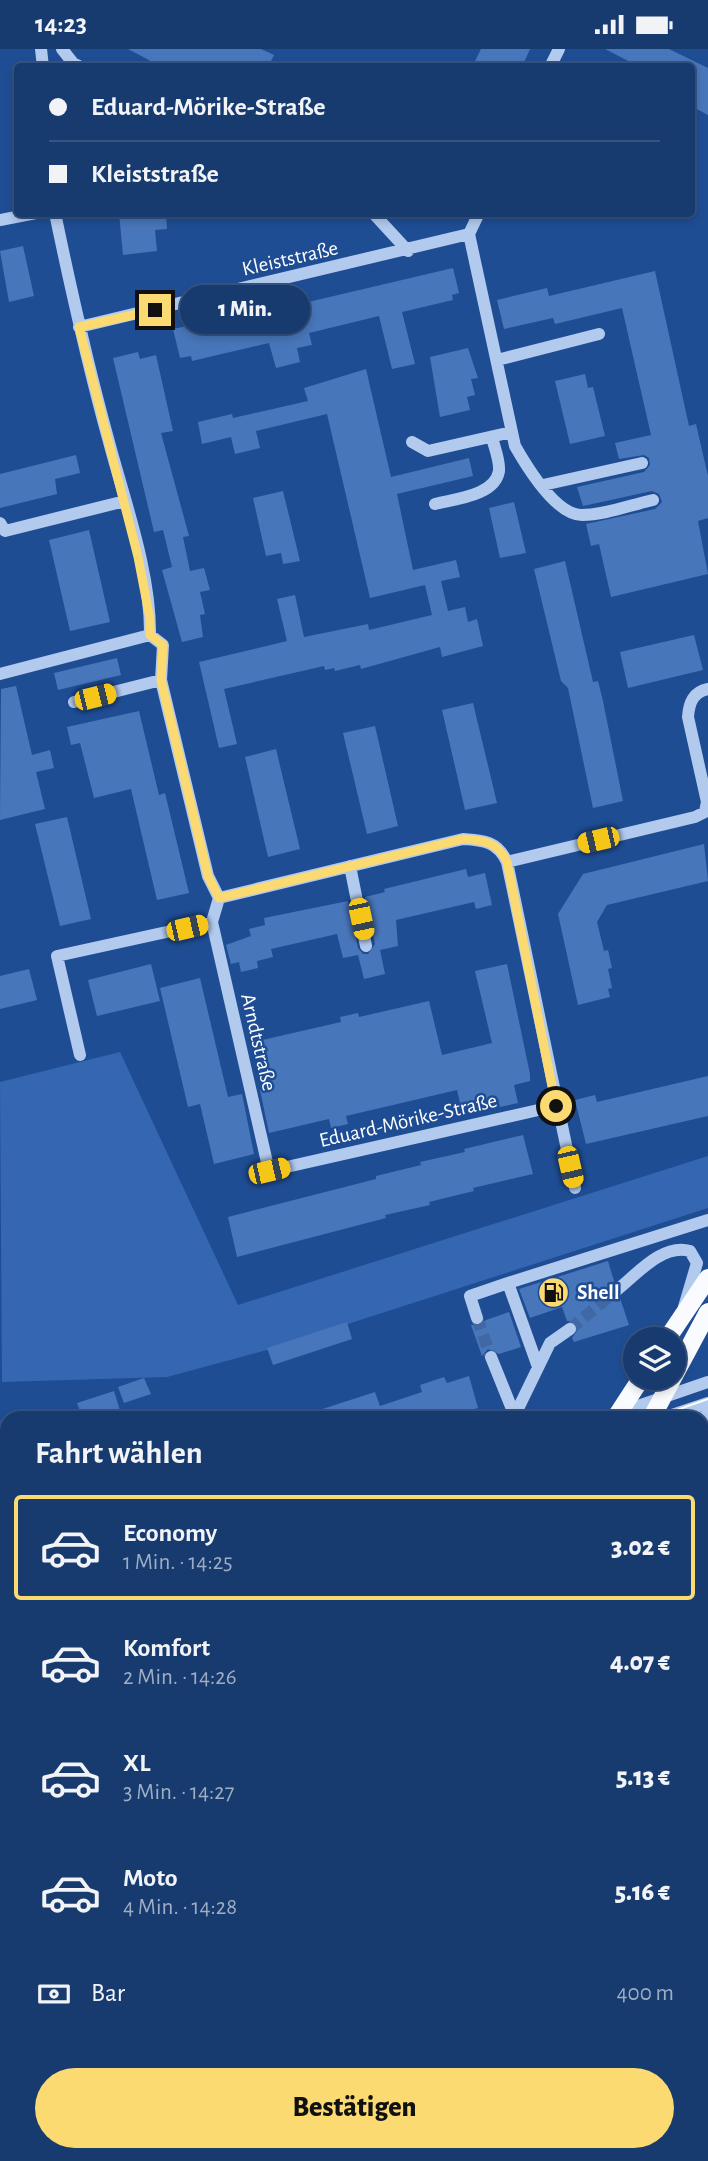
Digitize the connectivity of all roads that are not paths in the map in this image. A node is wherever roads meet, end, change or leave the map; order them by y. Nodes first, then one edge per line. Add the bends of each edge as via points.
1 (62, 49) edge
2 (73, 63) edge
3 (56, 217) edge
4 (377, 217) edge
5 (477, 217) edge
6 (469, 235) junction
7 (408, 251) junction
8 (79, 327) junction
9 (599, 334) dead end
10 (496, 360) junction
11 (512, 432) junction
12 (492, 437) junction
13 (412, 442) dead end
14 (642, 463) dead end
15 (543, 485) junction
16 (653, 500) dead end
17 (125, 501) junction
18 (435, 503) dead end
19 (0, 523) edge
20 (150, 635) junction
21 (0, 674) edge
22 (161, 680) junction
23 (708, 689) edge
24 (74, 702) dead end
25 (507, 862) junction
26 (350, 866) junction
27 (219, 898) junction
28 (212, 922) junction
29 (366, 946) dead end
30 (80, 1055) dead end
31 (556, 1106) junction
32 (269, 1171) joint
33 (575, 1188) dead end
34 (708, 1220) edge
35 (692, 1225) junction
36 (662, 1254) junction
37 (708, 1278) edge
38 (508, 1283) junction
39 (617, 1290) tunnel mouth
40 (708, 1313) edge
41 (681, 1317) junction
42 (477, 1318) tunnel mouth
43 (675, 1327) edge
44 (570, 1329) tunnel mouth
45 (491, 1357) tunnel mouth
46 (538, 1367) junction
47 (708, 1382) edge
48 (634, 1390) edge
49 (664, 1397) junction
50 (708, 1403) edge
51 (512, 1411) edge
52 (516, 1411) edge
53 (621, 1411) edge
54 (630, 1411) edge
55 (656, 1411) edge
56 (684, 1411) edge

1 - 2 street
3 - 8 street
4 - 7 street
5 - 6 street
6 - 7 street, Kleiststraße
6 - 10 street
7 - 8 street, Kleiststraße
8 - 17 street
9 - 10 street
10 - 11 street
11 - 12 street
11 - 15 street via 515,446
12 - 13 street via 428,451
12 - 18 street via 499,470 494,480 477,493
14 - 15 street
15 - 16 street via 560,506 581,515
17 - 19 street via 5,531
17 - 20 street
20 - 21 street
20 - 22 street via 163,645
22 - 24 street
22 - 27 street via 208,876
23 - 25 street via 700,690 689,703 688,717 707,802 705,812
25 - 26 street via 501,849 485,840 463,839
25 - 31 street
26 - 27 street
26 - 29 street
27 - 28 street, Arndtstraße
28 - 30 street via 57,956
28 - 32 street, Arndtstraße
31 - 32 street, Eduard-Mörike-Straße
31 - 33 street
34 - 35 street
35 - 36 street
35 - 38 street
36 - 39 street
36 - 41 street via 679,1248 690,1251 697,1263
37 - 41 main road
38 - 42 street via 470,1296
38 - 46 street
40 - 49 main road
41 - 43 main road
44 - 46 street via 550,1343
45 - 51 street
46 - 52 street
47 - 49 street
48 - 53 main road
49 - 54 street
49 - 55 main road
50 - 56 street

